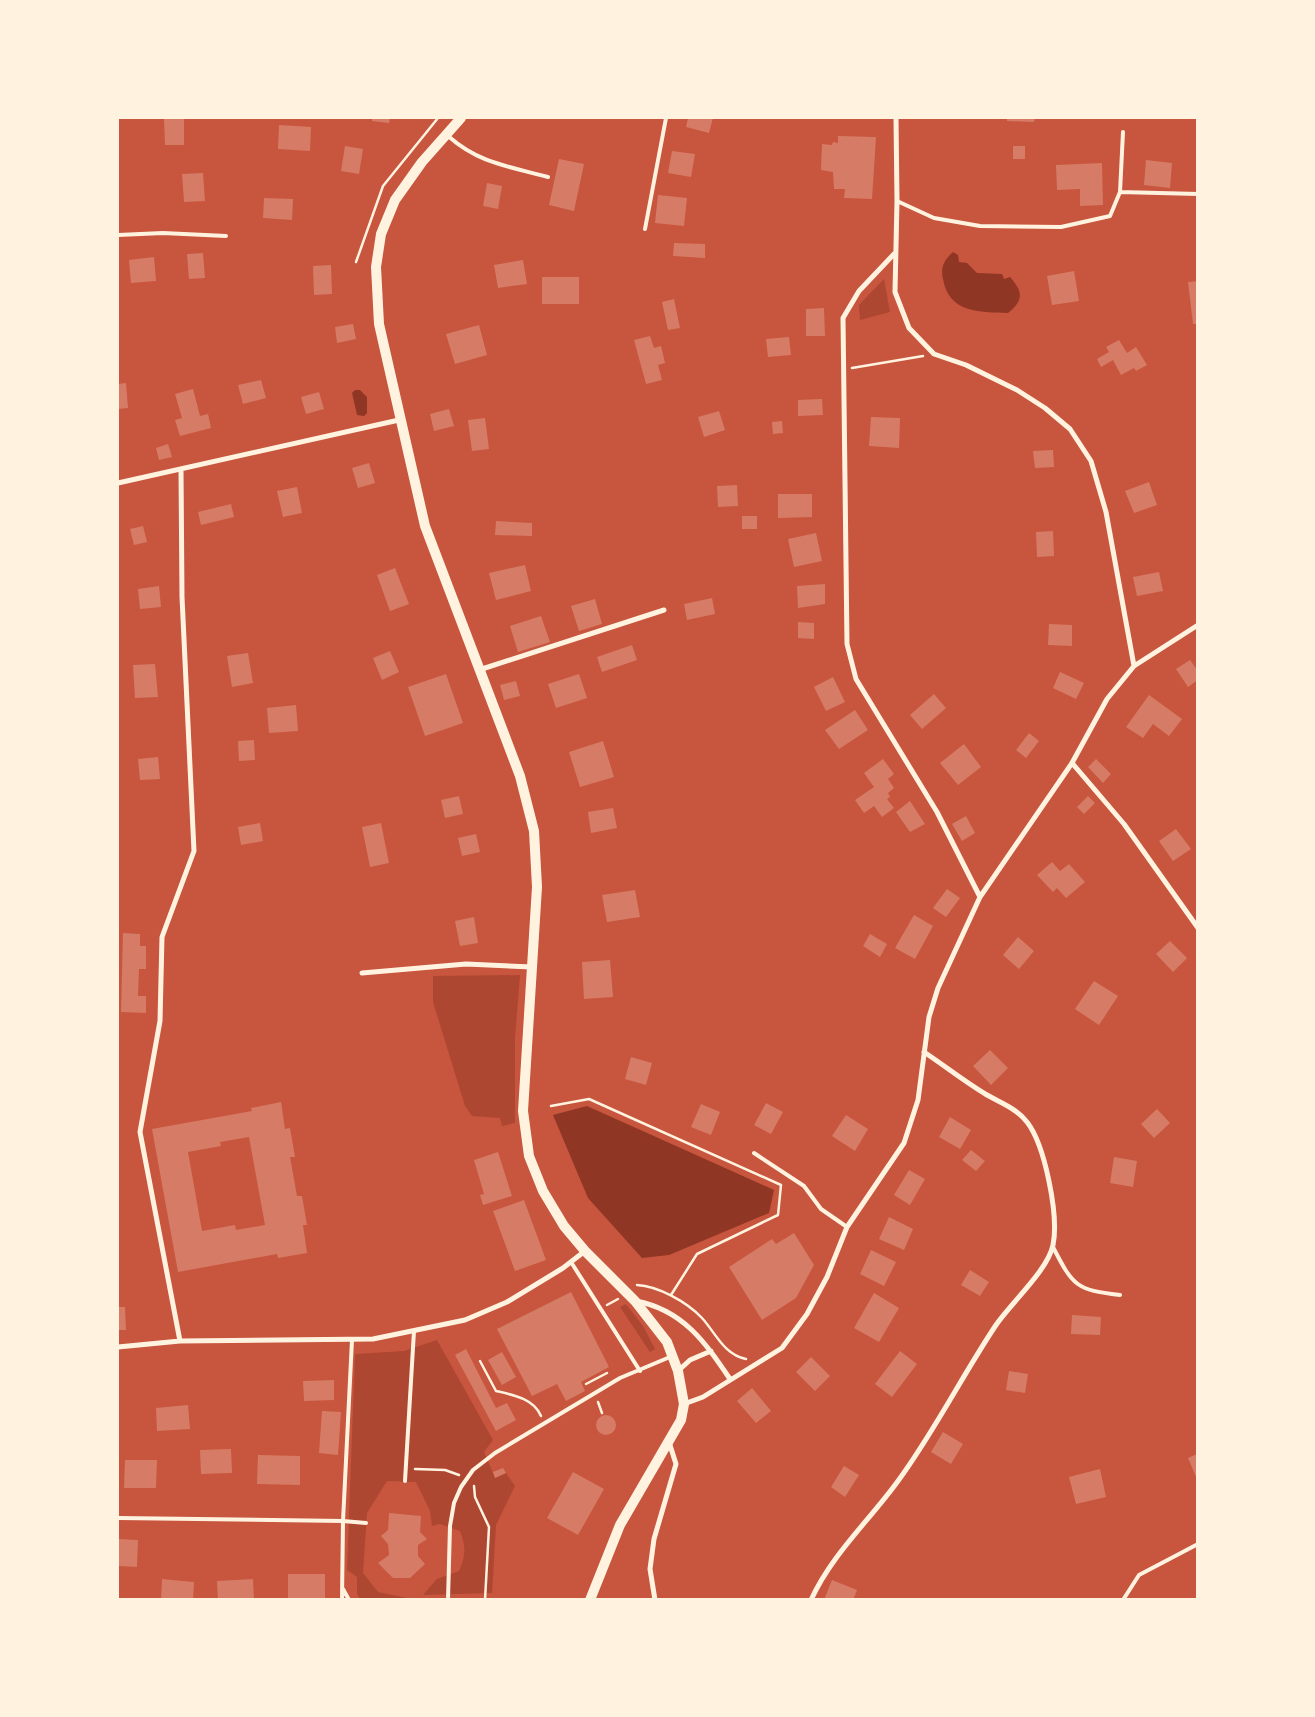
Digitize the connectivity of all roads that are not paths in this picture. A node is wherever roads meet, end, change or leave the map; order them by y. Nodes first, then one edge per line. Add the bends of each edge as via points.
1 (461, 118) edge
2 (666, 118) edge
3 (896, 118) edge
4 (1124, 132) dead end
5 (446, 134) junction
6 (548, 177) dead end
7 (1120, 192) junction
8 (1198, 194) edge
9 (897, 201) junction
10 (645, 229) dead end
11 (118, 234) edge
12 (226, 236) dead end
13 (894, 254) junction
14 (399, 420) junction
15 (181, 470) junction
16 (118, 483) edge
17 (664, 610) dead end
18 (1198, 625) edge
19 (1134, 666) junction
20 (478, 671) junction
21 (1072, 763) junction
22 (980, 897) junction
23 (1198, 928) edge
24 (532, 967) junction
25 (362, 973) dead end
26 (924, 1052) junction
27 (754, 1154) dead end
28 (848, 1227) junction
29 (1053, 1247) junction
30 (584, 1251) junction
31 (571, 1262) junction
32 (1120, 1295) dead end
33 (635, 1301) junction
34 (414, 1330) junction
35 (352, 1340) junction
36 (180, 1341) junction
37 (118, 1348) edge
38 (710, 1351) junction
39 (672, 1356) junction
40 (640, 1371) junction
41 (678, 1371) junction
42 (730, 1379) junction
43 (684, 1404) junction
44 (669, 1440) junction
45 (405, 1481) dead end
46 (118, 1518) edge
47 (343, 1521) junction
48 (366, 1523) dead end
49 (1198, 1544) edge
50 (342, 1588) junction
51 (342, 1600) edge
52 (349, 1600) edge
53 (448, 1600) edge
54 (590, 1600) edge
55 (656, 1600) edge
56 (811, 1600) edge
57 (1123, 1600) edge

1 - 5 main road
2 - 10 lane
3 - 9 street
4 - 7 lane
5 - 6 lane via 479,159
5 - 14 main road via 395,200 381,234 376,293 384,355
7 - 8 lane
7 - 9 lane via 1110,216 1061,226 980,226 934,218
9 - 13 street
11 - 12 lane
13 - 19 street via 895,292 909,328 934,354 966,365 1045,408 1070,429 1091,461 1106,512
13 - 22 street via 859,291 843,318 847,644 856,679 937,812
14 - 15 street
14 - 20 main road via 425,526
15 - 16 street
15 - 36 street via 182,597 194,851 162,938 160,1021 140,1132
17 - 20 street
18 - 19 street
19 - 21 street via 1107,699
20 - 24 main road via 520,776 534,831 537,887
21 - 22 street
21 - 23 street via 1124,824
22 - 26 street via 938,988 929,1017
24 - 25 street via 466,964
24 - 30 main road via 524,1111 529,1156 543,1191
26 - 28 street via 918,1100 904,1143
26 - 29 street via 1012,1108 1028,1122 1047,1174 1055,1214
27 - 28 lane via 804,1186 821,1209
28 - 42 street via 827,1278 807,1314 782,1348
29 - 32 lane via 1068,1276 1077,1285 1091,1292
29 - 56 street via 1037,1274 997,1323 898,1481 848,1540
30 - 31 street
30 - 33 main road
31 - 34 street via 507,1302 466,1320
31 - 40 lane
33 - 38 street via 656,1305 676,1316
33 - 39 main road via 667,1342
34 - 35 street
34 - 45 lane
35 - 36 street
35 - 47 lane
36 - 37 street
38 - 41 street via 690,1360
38 - 42 street
39 - 40 lane
39 - 41 main road
40 - 53 lane via 620,1378 495,1453 473,1470 454,1503 450,1526
41 - 43 main road
42 - 43 street via 703,1397
43 - 44 main road via 681,1420
44 - 54 main road via 620,1525
44 - 55 street via 676,1464 654,1539 650,1569
46 - 47 lane
47 - 48 lane
47 - 50 lane
49 - 57 lane via 1140,1575
50 - 51 lane
50 - 52 lane

